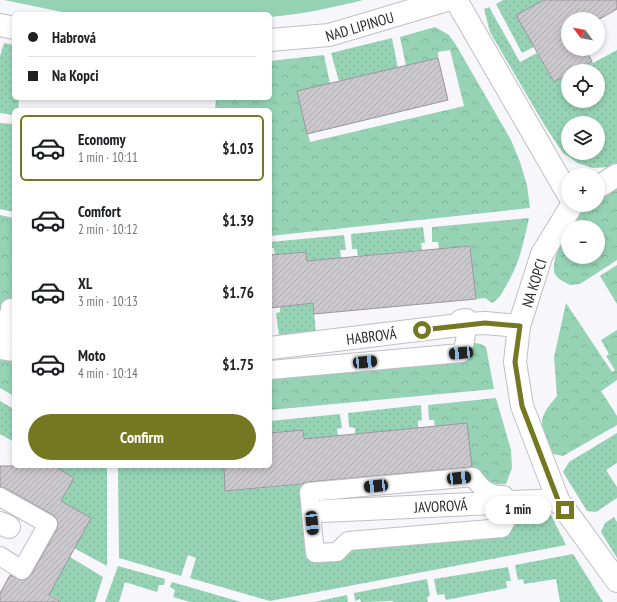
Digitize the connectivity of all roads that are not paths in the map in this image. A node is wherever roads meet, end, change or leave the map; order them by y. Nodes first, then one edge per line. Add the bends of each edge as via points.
1 (447, 0) edge
2 (456, 0) edge
3 (0, 25) edge
4 (12, 28) edge
5 (272, 40) edge
6 (617, 175) edge
7 (561, 182) edge
8 (605, 183) edge
9 (568, 212) edge
10 (12, 317) edge
11 (467, 324) junction
12 (520, 326) junction
13 (272, 337) edge
14 (272, 348) edge
15 (12, 352) edge
16 (272, 370) edge
17 (0, 497) edge
18 (558, 500) junction
19 (506, 503) junction
20 (324, 511) dead end
21 (0, 556) edge
22 (617, 581) edge

1 - 5 street, NAD LIPINOU via 329,35
2 - 7 street
3 - 4 street
6 - 8 street
9 - 12 street, NA KOPCI via 542,254
10 - 15 lane via 0,350
11 - 12 street, HABROVÁ
11 - 13 lane via 467,318
11 - 14 street, HABROVÁ
11 - 16 lane via 465,346 461,353
12 - 18 street, NA KOPCI via 515,362 522,406
17 - 21 lane via 48,524 22,570
18 - 19 street, JAVOROVÁ
18 - 22 street, NA KOPCI
19 - 19 lane via 508,517 502,528 348,541 337,552 315,553 310,492 472,477 490,494 504,494
19 - 20 street, JAVOROVÁ

